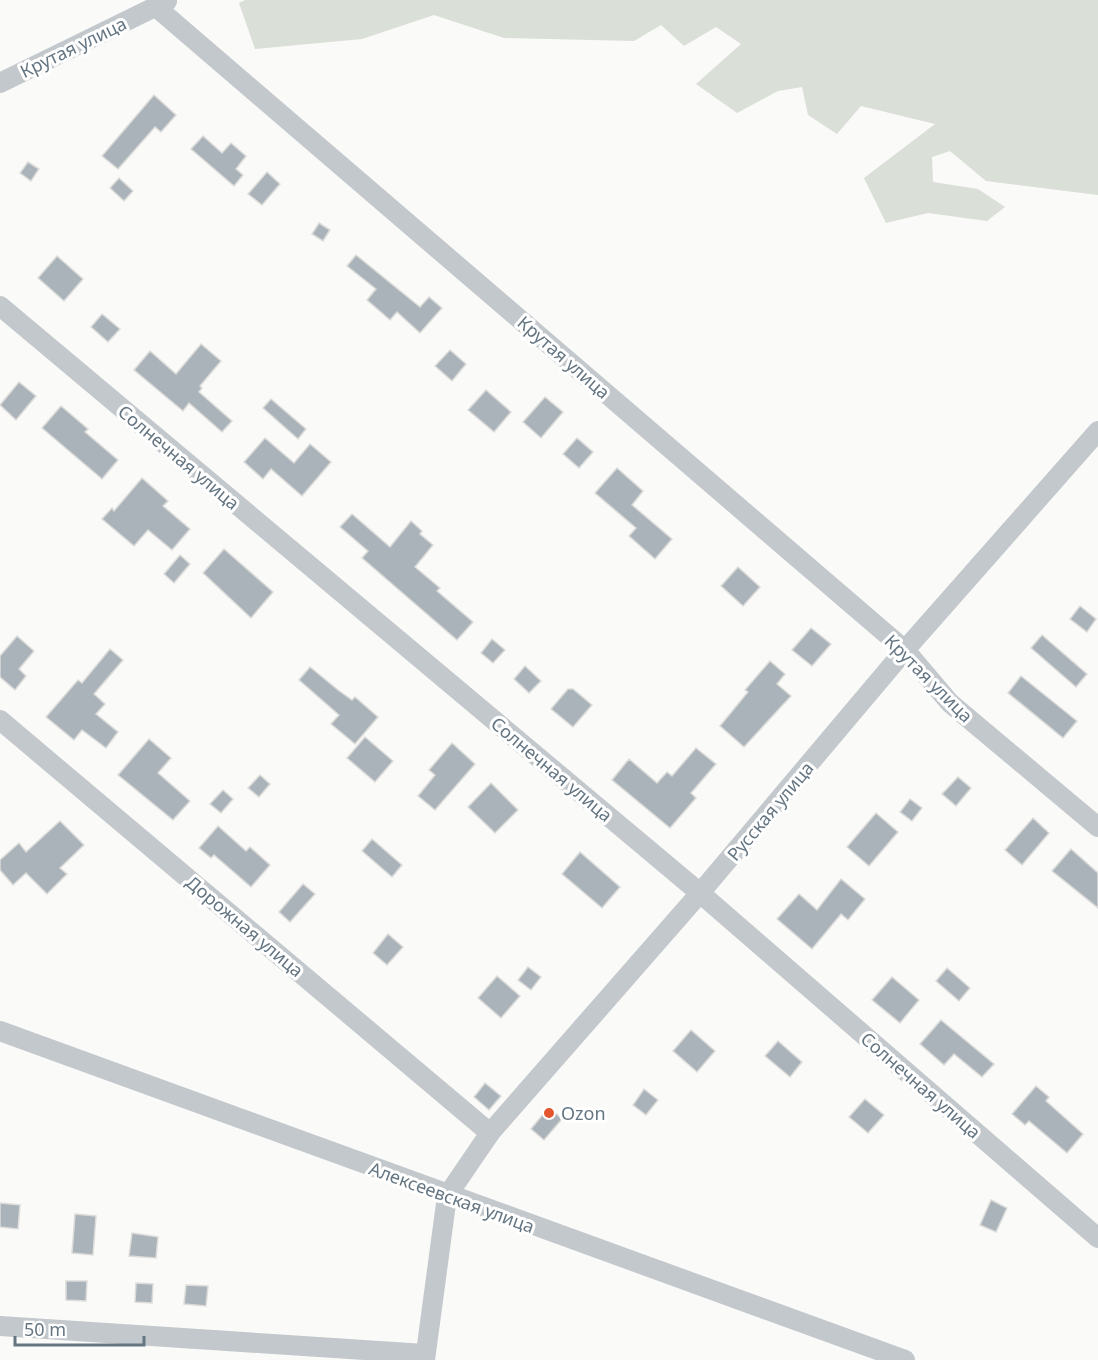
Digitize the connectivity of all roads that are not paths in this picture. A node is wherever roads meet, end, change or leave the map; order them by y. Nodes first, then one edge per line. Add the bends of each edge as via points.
1 (160, 2) edge
2 (0, 83) edge
3 (0, 306) edge
4 (1098, 431) edge
5 (905, 651) junction
6 (0, 720) edge
7 (1098, 827) edge
8 (700, 893) junction
9 (0, 1031) edge
10 (490, 1133) junction
11 (447, 1196) junction
12 (1098, 1238) edge
13 (0, 1326) edge
14 (425, 1357) edge
15 (905, 1360) edge

1 - 2 street, Крутая улица
1 - 5 street, Крутая улица
3 - 8 street, Солнечная улица
4 - 5 street, Русская улица
5 - 7 street, Крутая улица via 950,703
5 - 8 street, Русская улица
6 - 10 street, Дорожная улица
8 - 10 street, Русская улица
8 - 12 street, Солнечная улица
9 - 11 street, Алексеевская улица
10 - 11 street, Русская улица
11 - 14 street
11 - 15 street, Алексеевская улица
13 - 14 street

